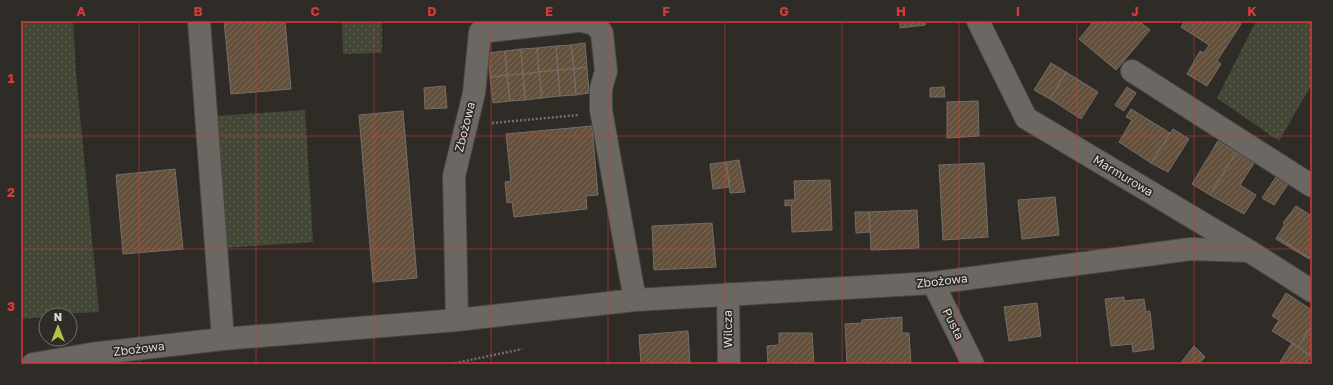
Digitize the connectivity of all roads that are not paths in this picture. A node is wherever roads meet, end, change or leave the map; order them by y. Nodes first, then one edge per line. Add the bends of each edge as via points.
1 (198, 21) edge
2 (577, 21) edge
3 (582, 21) edge
4 (978, 21) edge
5 (1132, 71) dead end
6 (1312, 186) edge
7 (1249, 251) junction
8 (933, 283) junction
9 (1312, 291) edge
10 (728, 294) junction
11 (635, 300) junction
12 (456, 320) junction
13 (223, 339) junction
14 (33, 364) edge
15 (729, 364) edge
16 (974, 364) edge

1 - 13 street
2 - 12 street, Zbożowa via 480,32 474,93 454,176
3 - 11 street via 595,24 602,33 606,71 601,89 601,110
4 - 7 street, Marmurowa via 1026,118
5 - 6 street
7 - 8 street, Zbożowa via 1191,249
7 - 9 street, Marmurowa
8 - 10 street, Zbożowa
8 - 16 street, Pusta
10 - 11 street, Zbożowa
10 - 15 street, Wilcza
11 - 12 street, Zbożowa
12 - 13 street, Zbożowa
13 - 14 street, Zbożowa via 91,354

